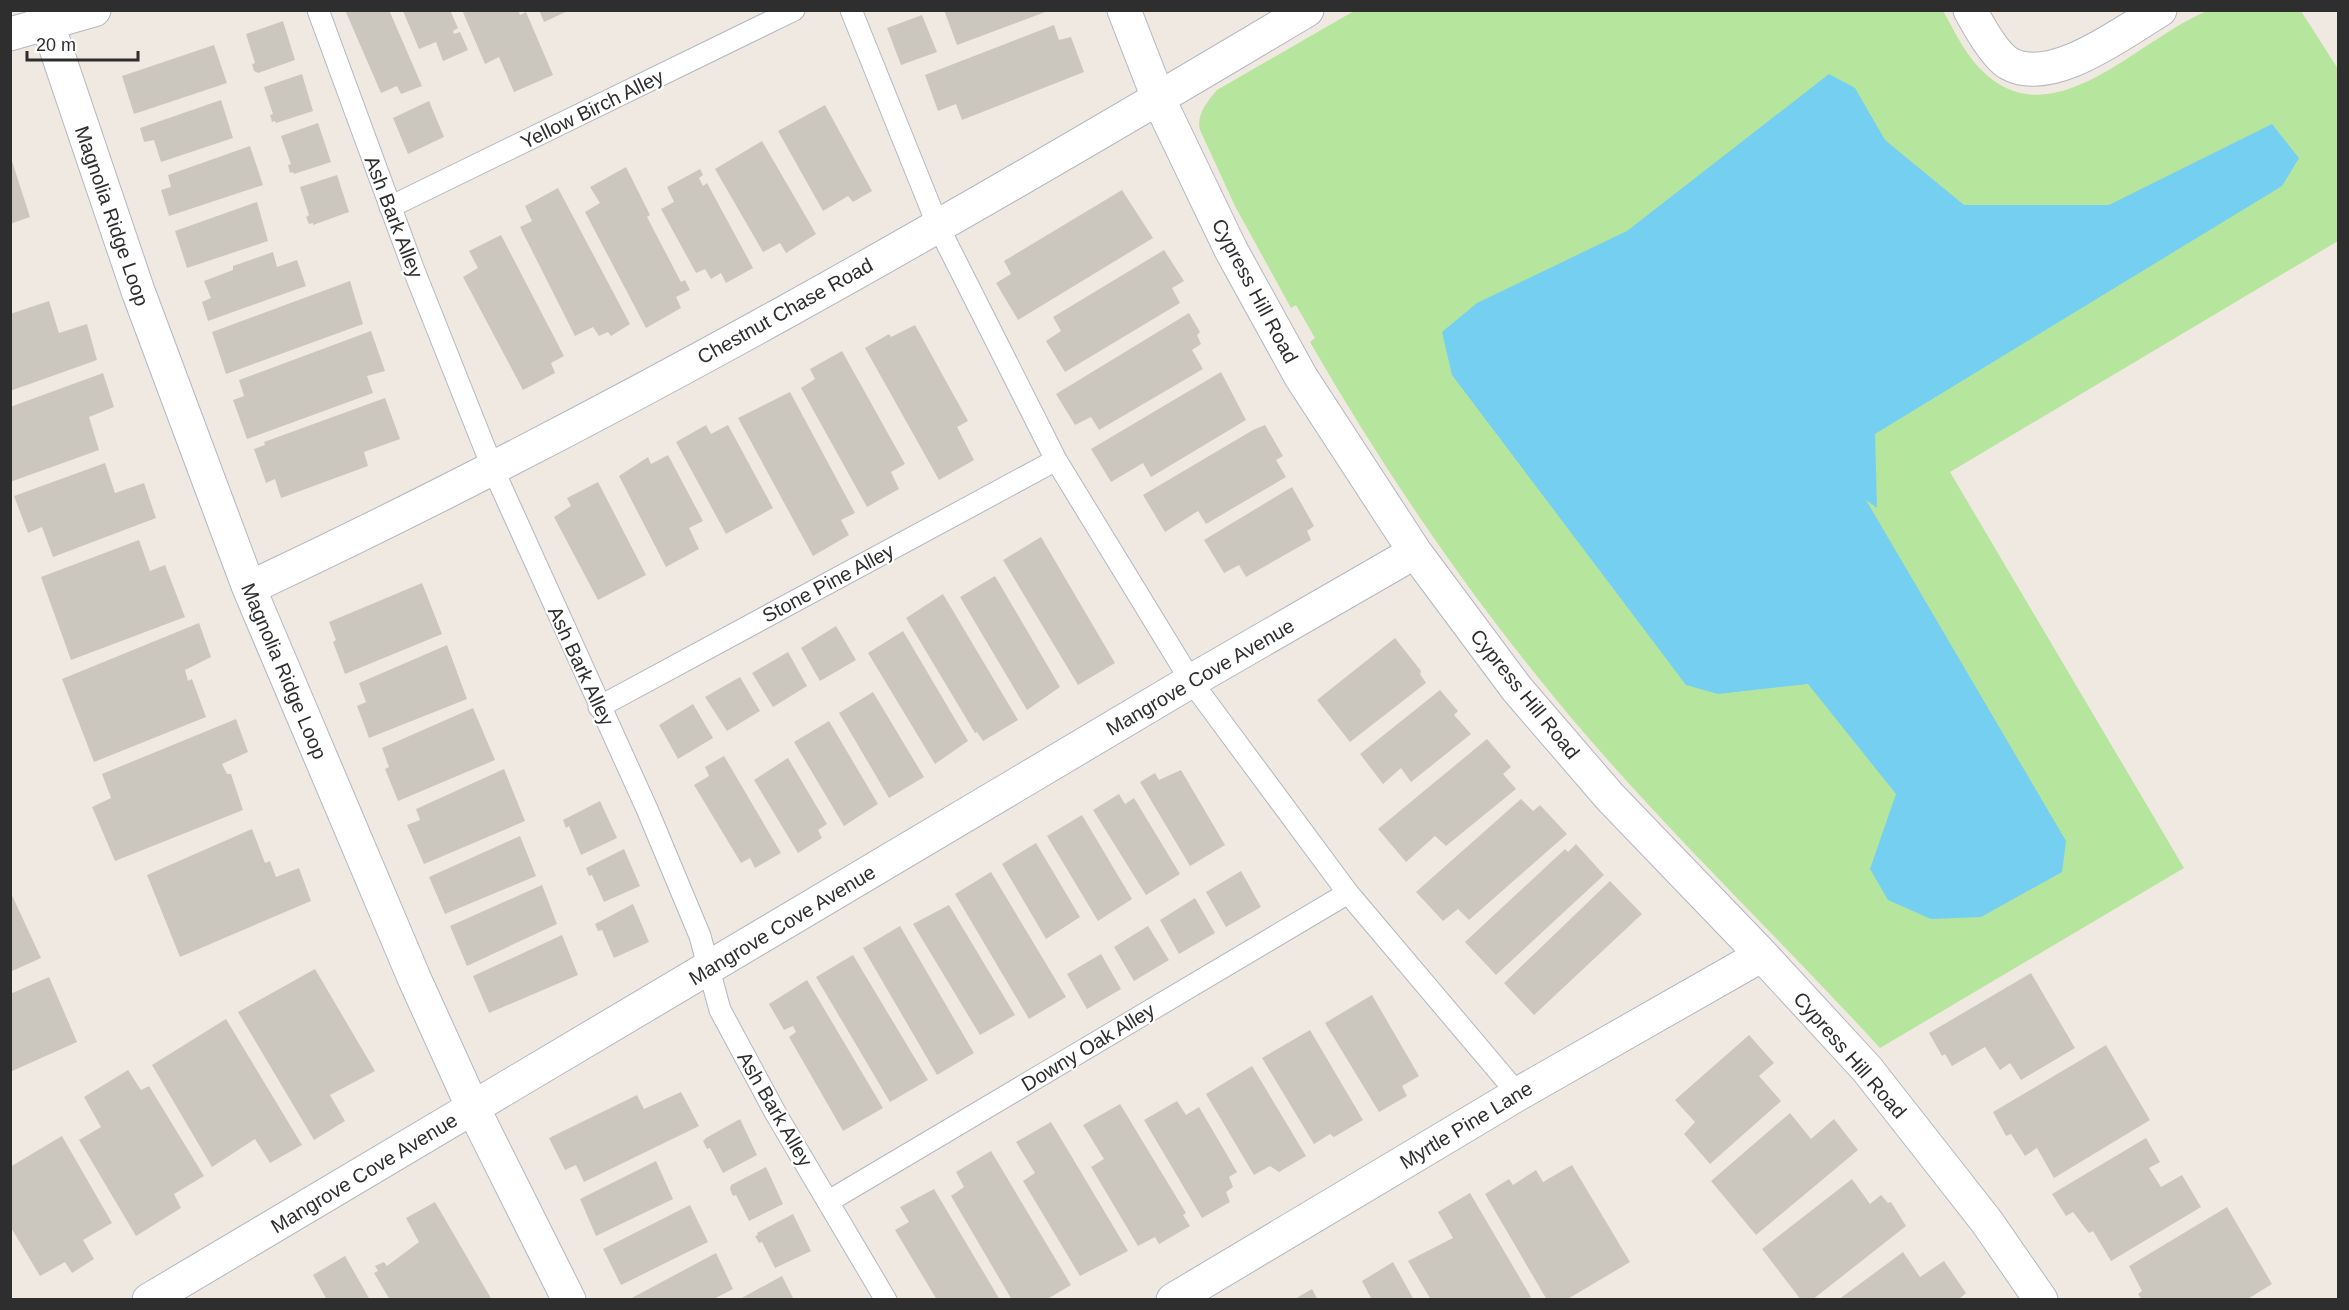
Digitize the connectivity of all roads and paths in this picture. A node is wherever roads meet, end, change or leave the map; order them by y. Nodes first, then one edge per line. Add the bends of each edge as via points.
1 (94, 10) edge
2 (318, 10) edge
3 (794, 10) edge
4 (851, 10) edge
5 (1124, 10) edge
6 (1307, 10) edge
7 (1970, 10) edge
8 (2160, 10) edge
9 (47, 22) junction
10 (10, 34) edge
11 (1159, 100) junction
12 (390, 207) junction
13 (938, 226) junction
14 (1056, 460) junction
15 (493, 469) junction
16 (1415, 552) junction
17 (249, 588) junction
18 (1191, 681) junction
19 (599, 707) junction
20 (1347, 893) junction
21 (1762, 955) junction
22 (709, 969) junction
23 (1518, 1094) junction
24 (473, 1108) junction
25 (829, 1201) junction
26 (149, 1299) edge
27 (569, 1299) edge
28 (886, 1299) edge
29 (1173, 1299) edge
30 (2041, 1299) edge

1 - 9 street
2 - 12 lane, Ash Bark Alley
3 - 12 lane, Yellow Birch Alley
4 - 13 lane
5 - 11 street, Cypress Hill Road
6 - 11 street, Chestnut Chase Road
7 - 8 street via 2008,63 2041,71 2072,63
9 - 10 street
9 - 17 street, Magnolia Ridge Loop via 134,281
11 - 13 street, Chestnut Chase Road
11 - 16 street, Cypress Hill Road via 1231,250 1301,378
12 - 15 lane, Ash Bark Alley
13 - 14 lane
13 - 15 street, Chestnut Chase Road
14 - 18 lane
14 - 19 lane, Stone Pine Alley
15 - 17 street, Chestnut Chase Road
15 - 19 lane, Ash Bark Alley
16 - 18 street, Mangrove Cove Avenue
16 - 21 street, Cypress Hill Road via 1517,689 1594,779
17 - 24 street, Magnolia Ridge Loop
18 - 20 lane
18 - 22 street, Mangrove Cove Avenue
19 - 22 lane, Ash Bark Alley via 647,809 700,936
20 - 23 lane
20 - 25 lane, Downy Oak Alley
21 - 23 street, Myrtle Pine Lane
21 - 30 street, Cypress Hill Road via 1867,1069 1987,1222
22 - 24 street, Mangrove Cove Avenue
22 - 25 lane, Ash Bark Alley via 720,1010
23 - 29 street, Myrtle Pine Lane
24 - 26 street, Mangrove Cove Avenue
24 - 27 street, Magnolia Ridge Loop
25 - 28 lane, Ash Bark Alley

